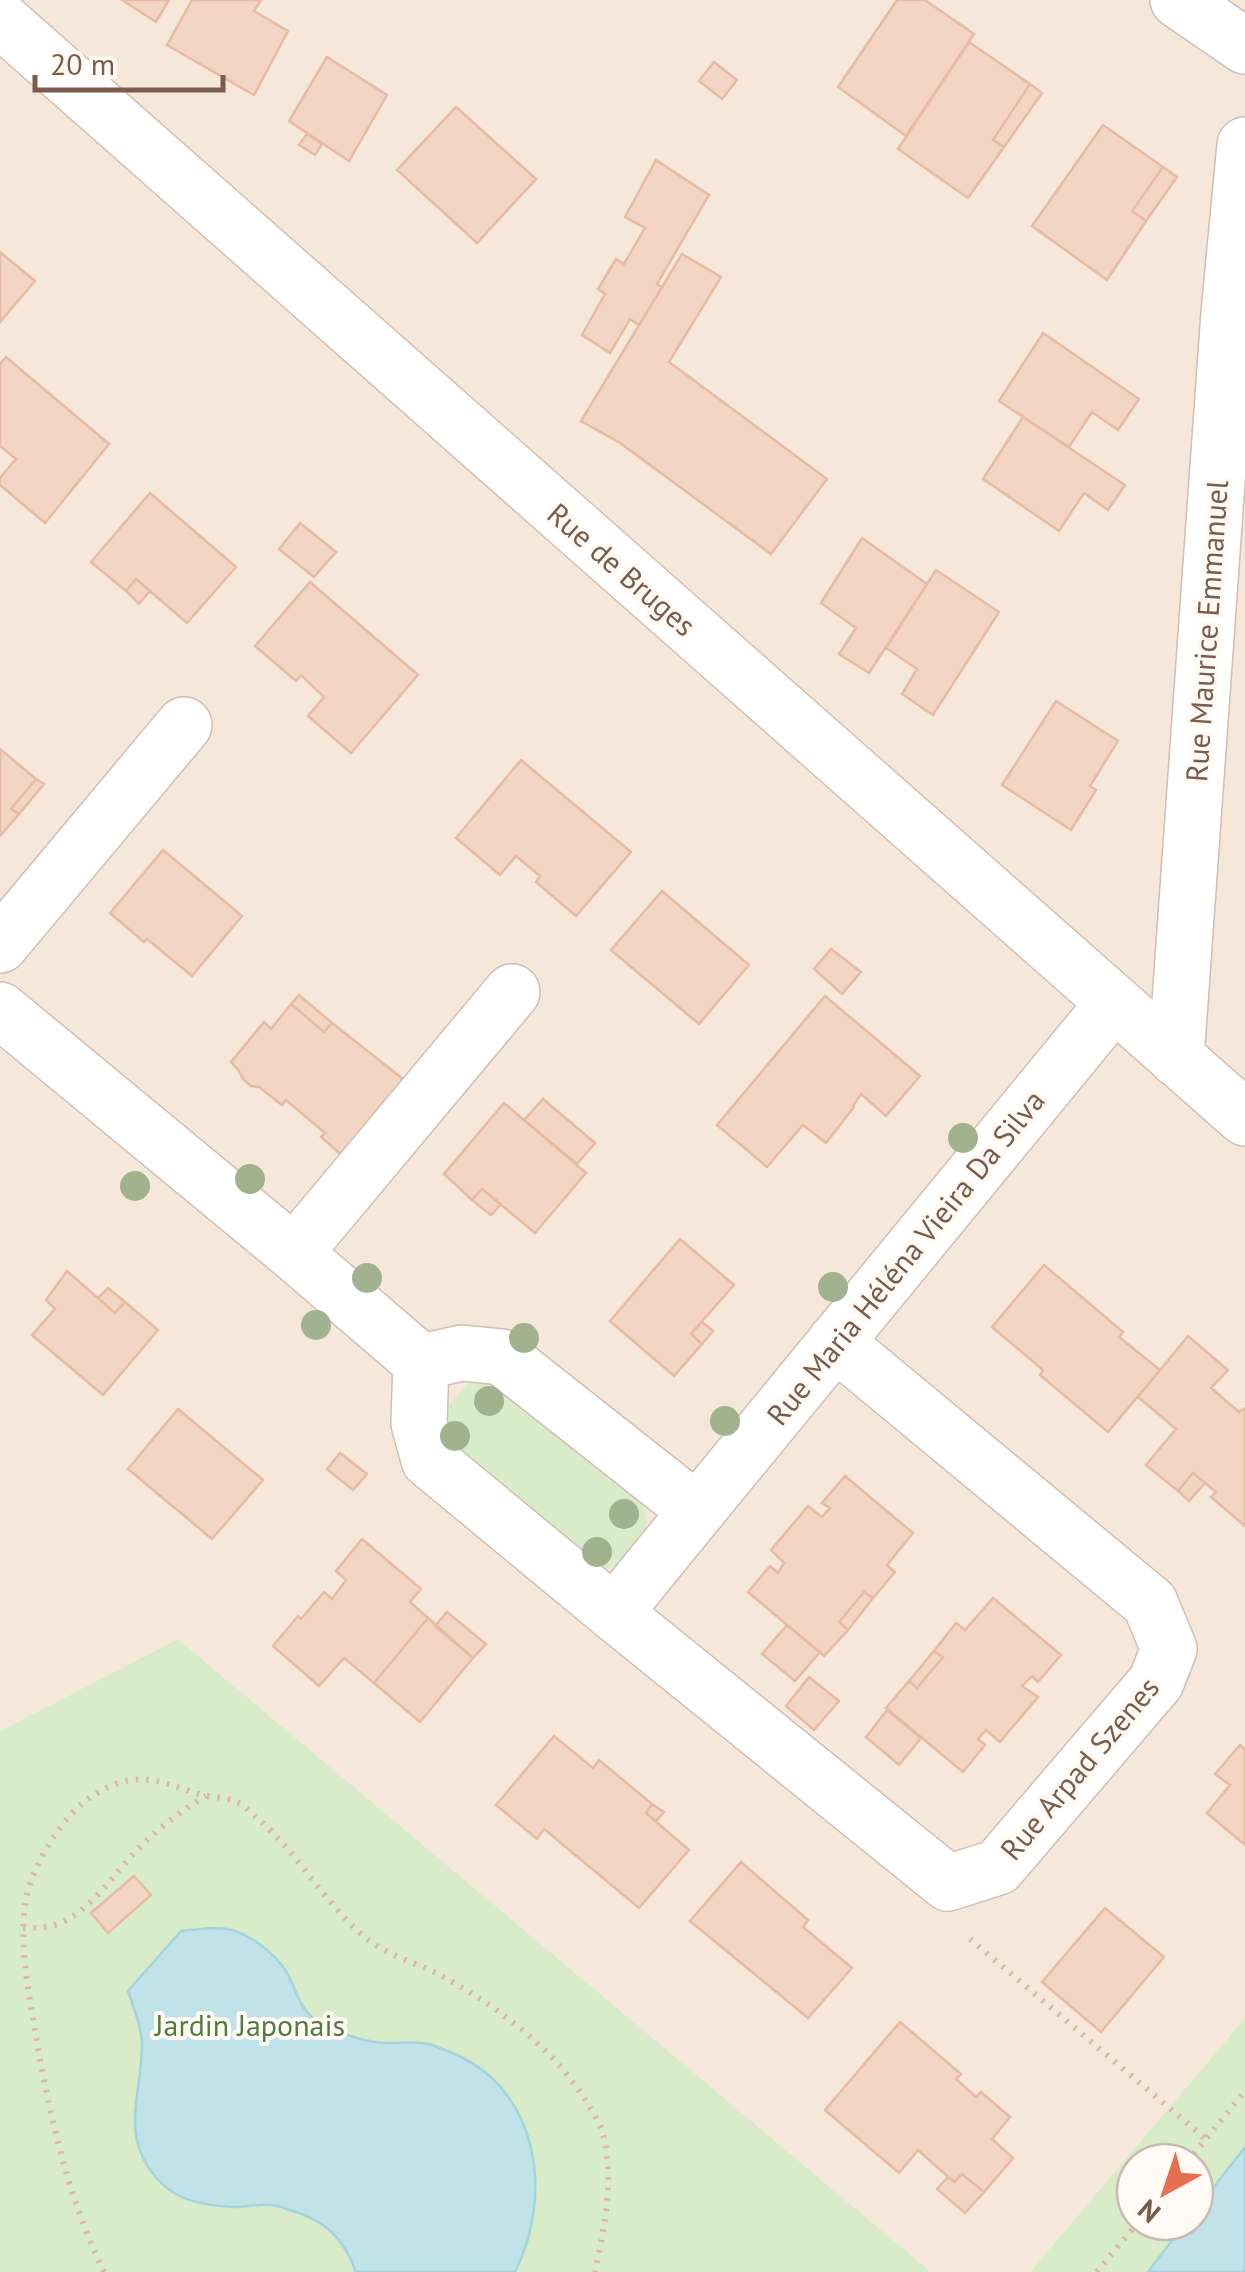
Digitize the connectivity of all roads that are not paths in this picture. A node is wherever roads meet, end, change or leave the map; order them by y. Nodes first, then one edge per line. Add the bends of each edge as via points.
1 (1178, 0) edge
2 (0, 19) edge
3 (1245, 46) edge
4 (1245, 145) edge
5 (1237, 318) edge
6 (184, 725) dead end
7 (0, 945) edge
8 (512, 992) dead end
9 (1114, 1003) junction
10 (0, 1010) edge
11 (1176, 1058) junction
12 (1245, 1118) edge
13 (294, 1253) junction
14 (835, 1342) junction
15 (421, 1362) junction
16 (697, 1511) junction
17 (614, 1612) junction

1 - 3 street
2 - 9 street, Rue de Bruges
4 - 5 street, Rue Maurice Emmanuel
5 - 11 street, Rue Maurice Emmanuel
6 - 7 street
8 - 13 street
9 - 11 street, Rue de Bruges
9 - 14 street, Rue Maria Héléna Vieira Da Silva
10 - 13 street
11 - 12 street, Rue de Bruges
13 - 15 street
14 - 16 street, Rue Maria Héléna Vieira Da Silva
14 - 17 street, Rue Arpad Szenes via 1150,1603 1169,1649 1156,1682 998,1867 948,1883
15 - 16 street via 462,1353 502,1357
15 - 17 street via 419,1423 429,1460
16 - 17 street, Rue Maria Héléna Vieira Da Silva

